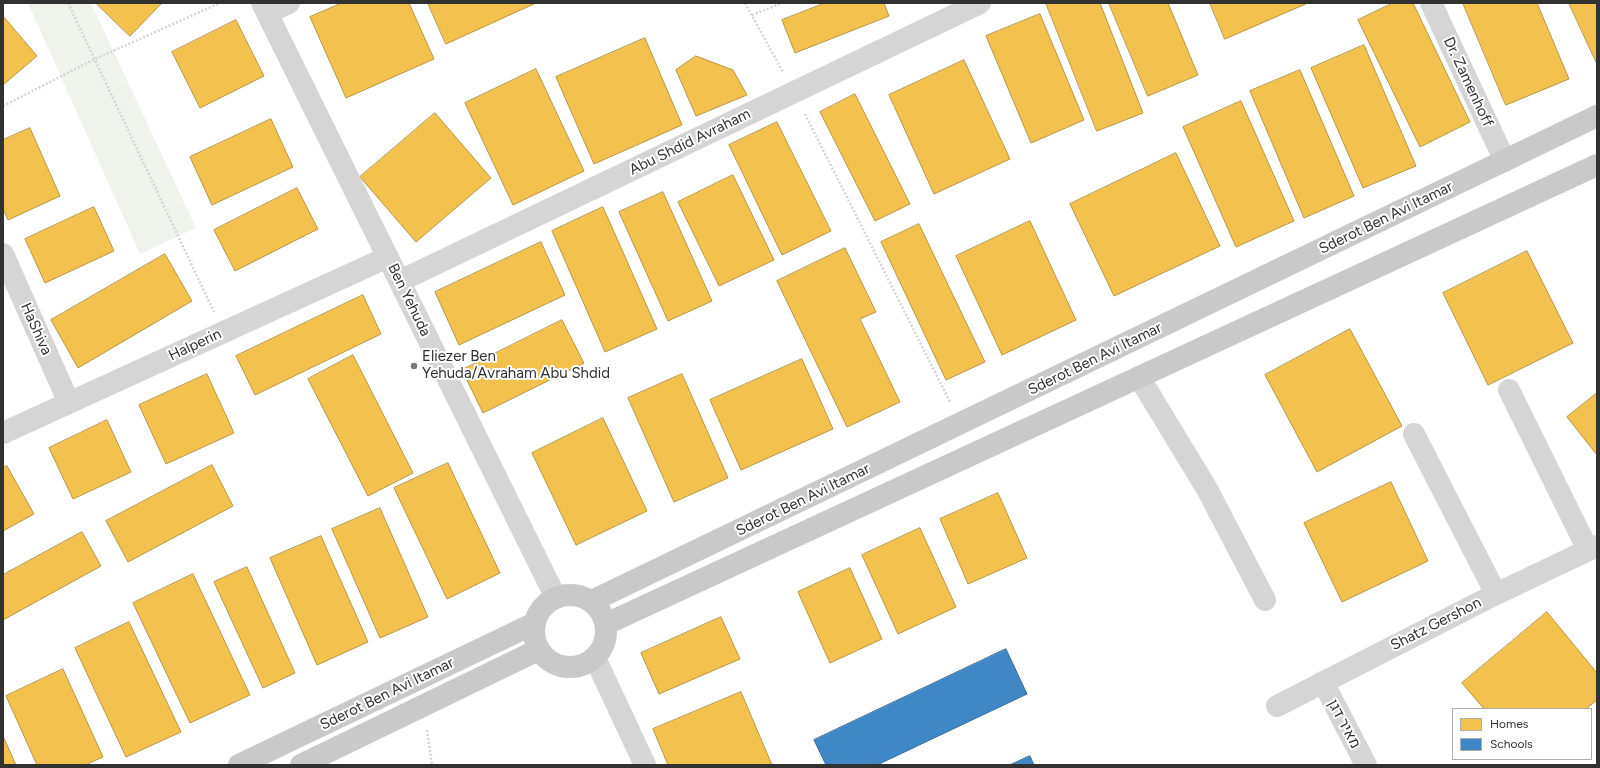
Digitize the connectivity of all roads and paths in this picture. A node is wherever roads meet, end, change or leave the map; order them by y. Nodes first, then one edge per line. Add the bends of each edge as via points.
1 (68, 3) edge
2 (220, 3) edge
3 (289, 3) edge
4 (745, 3) edge
5 (782, 3) edge
6 (980, 3) edge
7 (1431, 3) edge
8 (265, 8) edge
9 (752, 15) junction
10 (95, 59) junction
11 (794, 92) junction
12 (3, 106) edge
13 (1597, 116) edge
14 (1505, 161) junction
15 (1597, 165) edge
16 (3, 254) edge
17 (388, 256) junction
18 (400, 281) junction
19 (224, 332) junction
20 (1140, 377) junction
21 (1509, 390) dead end
22 (69, 403) junction
23 (961, 423) junction
24 (3, 433) edge
25 (1414, 434) dead end
26 (1592, 548) edge
27 (1496, 594) junction
28 (556, 598) junction
29 (1265, 600) dead end
30 (592, 601) junction
31 (534, 623) junction
32 (606, 624) junction
33 (538, 650) junction
34 (595, 658) junction
35 (1323, 682) junction
36 (423, 706) junction
37 (1277, 706) dead end
38 (239, 765) edge
39 (301, 765) edge
40 (432, 765) edge
41 (645, 765) edge
42 (1366, 765) edge

1 - 10 path
2 - 10 path
3 - 8 street
4 - 9 path
5 - 9 path
6 - 11 street, Abu Shdid Avraham
7 - 14 street, Dr. Zamenhoff
8 - 17 street, Ben Yehuda
9 - 11 path
10 - 12 path
10 - 19 path
11 - 18 street, Abu Shdid Avraham
11 - 23 path
13 - 14 main road, Sderot Ben Avi Itamar
14 - 23 main road, Sderot Ben Avi Itamar
15 - 20 main road, Sderot Ben Avi Itamar
16 - 22 street, HaShiva
17 - 18 street, Ben Yehuda
17 - 19 street, Halperin
18 - 28 street, Ben Yehuda
19 - 22 street, Halperin
20 - 29 street via 1207,489
20 - 32 main road, Sderot Ben Avi Itamar
21 - 26 street
22 - 24 street, Halperin
23 - 30 main road, Sderot Ben Avi Itamar
25 - 27 street
26 - 27 street, Shatz Gershon
27 - 35 street, Shatz Gershon
28 - 30 main road via 567,595 580,596
28 - 31 main road via 544,606
30 - 32 main road via 602,612
31 - 33 main road
31 - 38 main road, Sderot Ben Avi Itamar
32 - 34 main road via 607,634 603,647
33 - 34 main road via 548,660 561,667 572,668
33 - 36 main road, Sderot Ben Avi Itamar
34 - 41 street
35 - 37 street, Shatz Gershon
35 - 42 street, מאיר דגן
36 - 39 main road, Sderot Ben Avi Itamar
36 - 40 path

